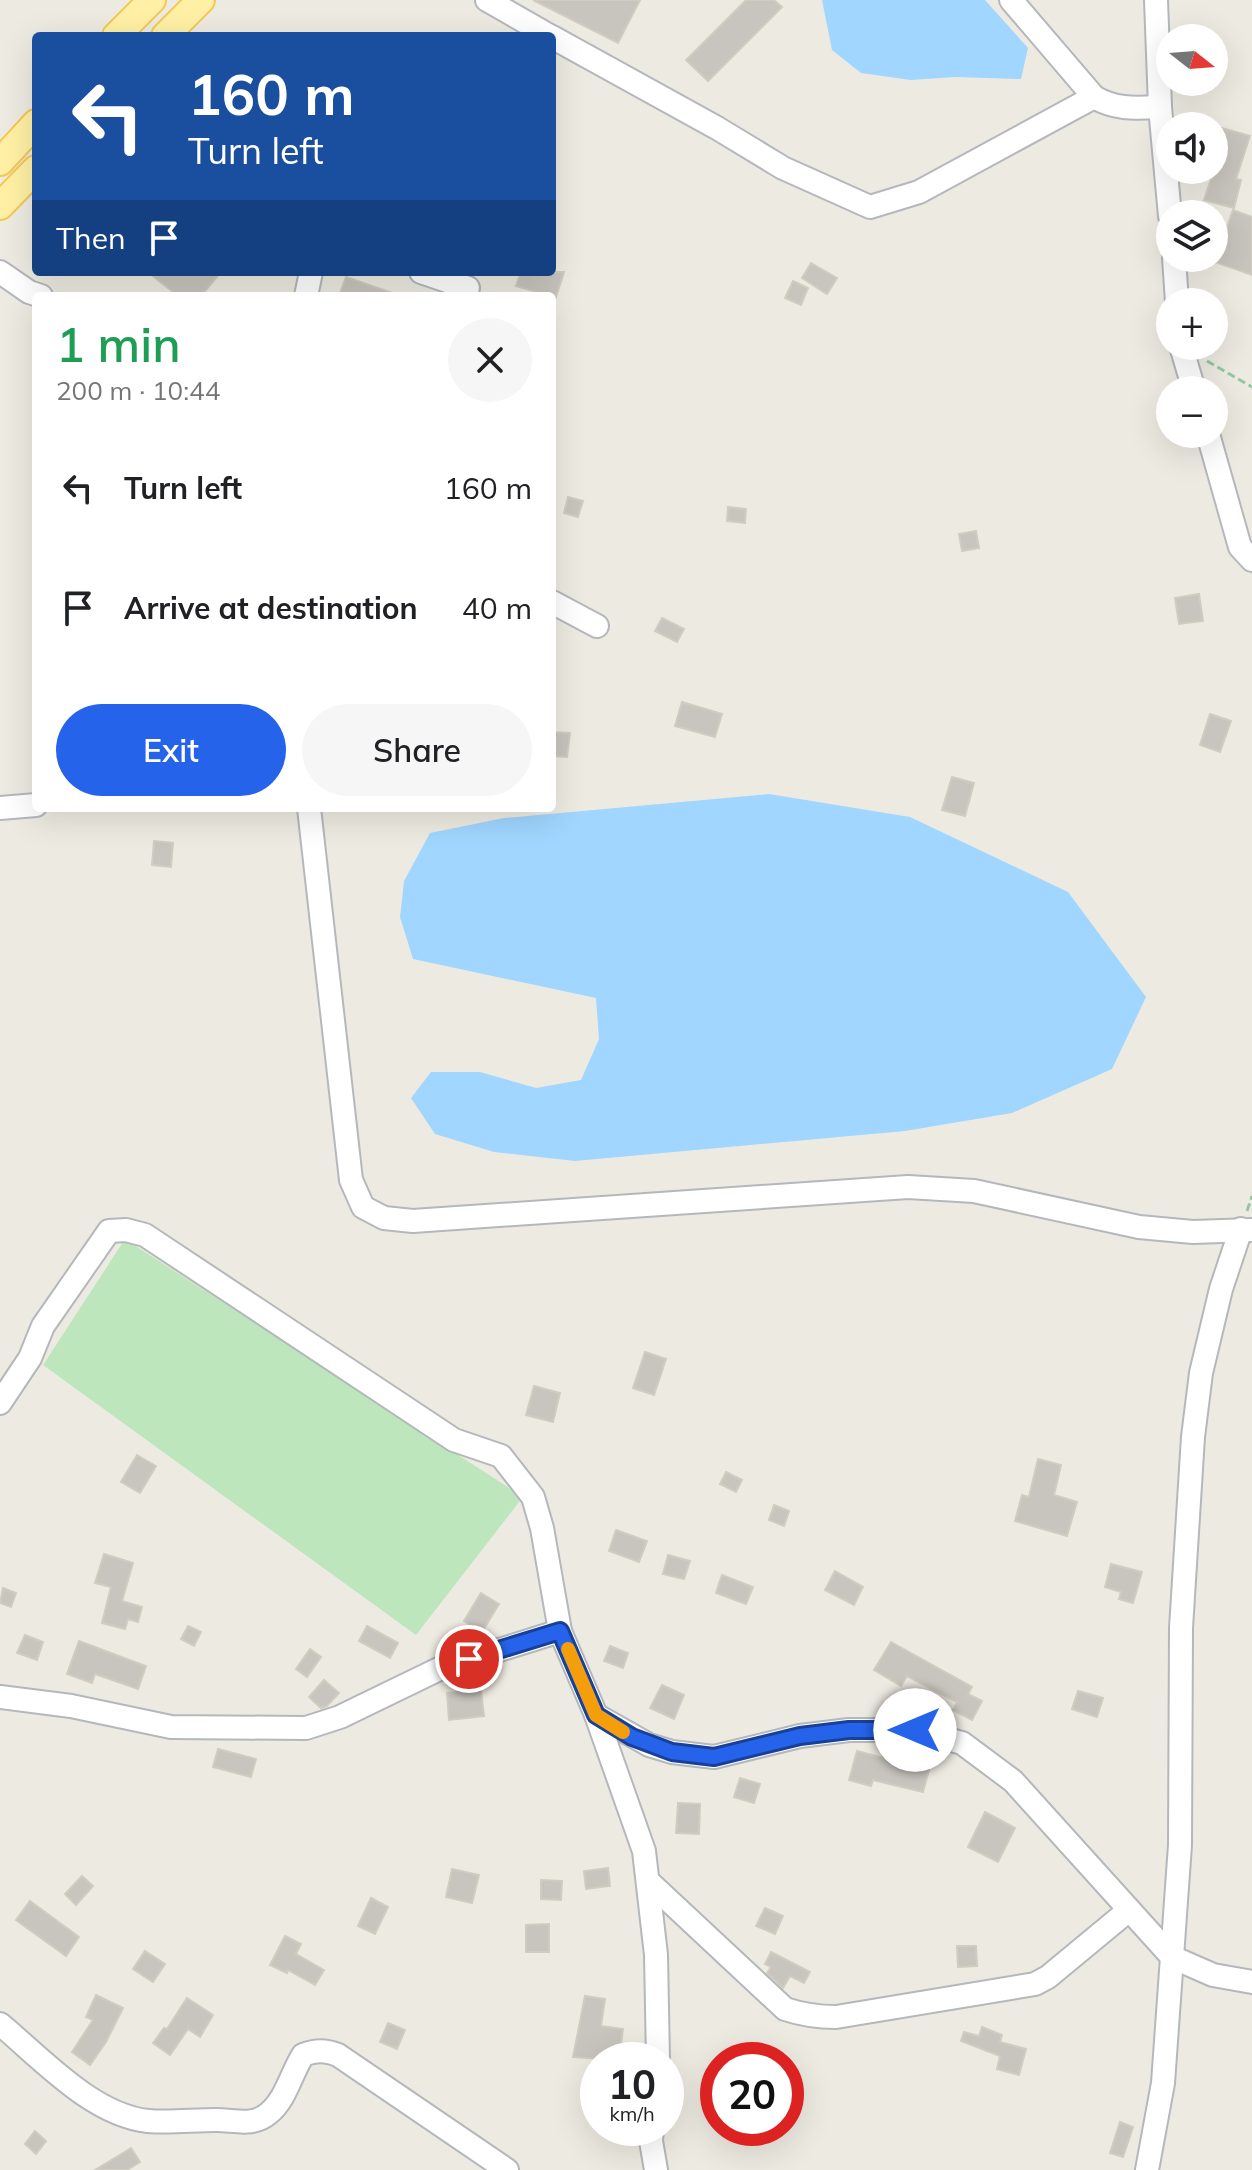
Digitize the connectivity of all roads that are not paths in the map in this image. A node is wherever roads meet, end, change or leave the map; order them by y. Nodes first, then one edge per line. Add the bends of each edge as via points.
1 (152, 0) edge
2 (201, 0) edge
3 (487, 0) edge
4 (1011, 0) edge
5 (1156, 0) edge
6 (120, 32) edge
7 (169, 32) edge
8 (542, 32) edge
9 (556, 40) edge
10 (1094, 97) junction
11 (1160, 107) junction
12 (32, 127) edge
13 (0, 162) edge
14 (32, 173) edge
15 (1169, 200) edge
16 (0, 206) edge
17 (0, 272) edge
18 (433, 276) edge
19 (468, 288) dead end
20 (32, 293) edge
21 (1212, 448) edge
22 (1252, 560) edge
23 (556, 604) edge
24 (597, 626) dead end
25 (32, 805) edge
26 (0, 808) edge
27 (309, 812) edge
28 (1246, 1230) edge
29 (0, 1403) edge
30 (560, 1631) junction
31 (0, 1697) edge
32 (596, 1715) junction
33 (649, 1882) junction
34 (1129, 1910) junction
35 (1172, 1957) junction
36 (1252, 1982) edge
37 (0, 2024) edge
38 (658, 2042) edge
39 (652, 2146) edge
40 (507, 2170) edge
41 (656, 2170) edge
42 (1147, 2170) edge

1 - 6 main road
2 - 7 main road
3 - 8 street
4 - 10 street
5 - 11 street
9 - 10 street via 783,168 870,207 919,192
10 - 11 street via 1120,108
11 - 15 street
12 - 13 main road
14 - 16 main road
17 - 20 street
18 - 19 street
21 - 22 street via 1240,547
23 - 24 street
25 - 26 street
27 - 28 street via 351,1180 363,1207 384,1218 413,1221 908,1187 974,1191 1139,1227
28 - 35 street via 1221,1289 1193,1437 1181,1628 1180,1845
29 - 30 street via 30,1358 43,1326 109,1231 145,1235 454,1440 501,1456 533,1497
30 - 31 street via 439,1669 306,1728 171,1727
30 - 32 street
32 - 33 street via 644,1851
32 - 34 street via 649,1745 714,1757 849,1730 915,1730 962,1743 1013,1781
33 - 34 street via 785,2009 820,2017 1035,1984
33 - 38 street
34 - 35 street
35 - 36 street via 1213,1975
35 - 42 street via 1163,2083
37 - 40 street via 87,2096 148,2121 251,2122 277,2105 303,2055 327,2051
39 - 41 street

